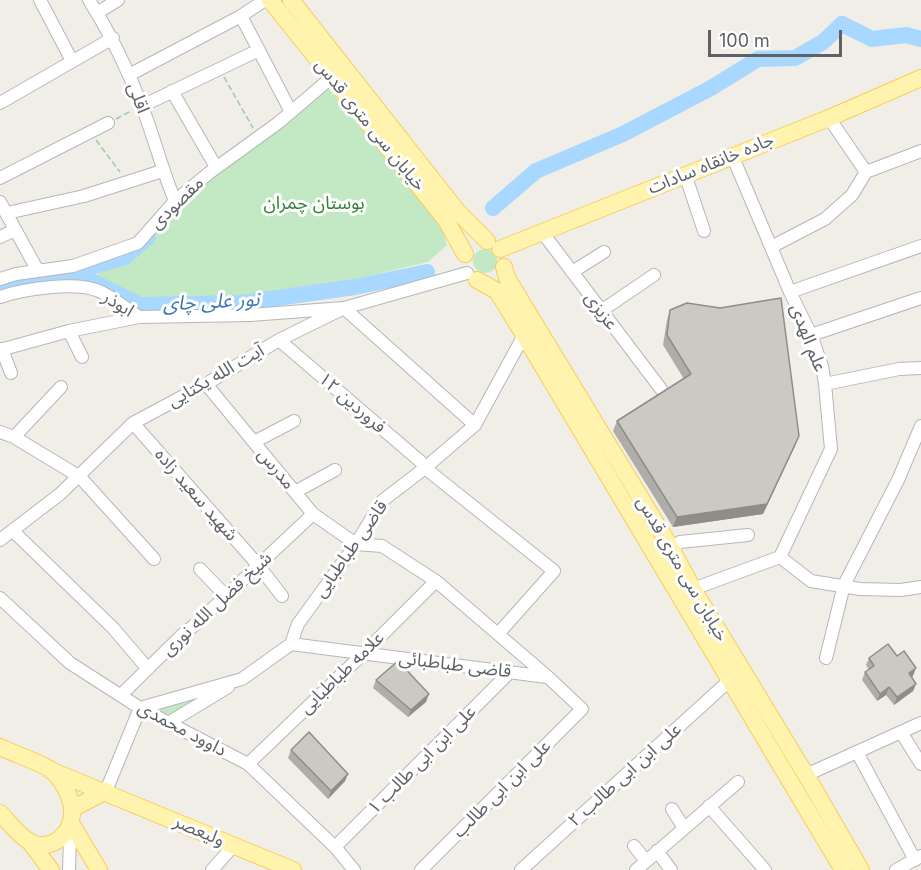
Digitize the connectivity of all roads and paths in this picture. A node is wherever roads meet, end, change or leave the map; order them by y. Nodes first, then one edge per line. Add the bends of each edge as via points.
1 (40, 0) edge
2 (89, 0) edge
3 (118, 0) edge
4 (265, 0) edge
5 (270, 0) edge
6 (291, 0) edge
7 (97, 13) junction
8 (241, 16) junction
9 (113, 38) junction
10 (259, 50) junction
11 (72, 61) junction
12 (219, 69) junction
13 (129, 75) junction
14 (332, 77) junction
15 (921, 78) edge
16 (172, 91) junction
17 (0, 103) edge
18 (142, 106) junction
19 (291, 112) junction
20 (829, 118) junction
21 (108, 123) joint
22 (90, 132) junction
23 (258, 137) junction
24 (921, 152) edge
25 (732, 155) junction
26 (216, 167) junction
27 (162, 171) junction
28 (866, 172) junction
29 (685, 174) junction
30 (0, 177) edge
31 (128, 182) junction
32 (176, 201) junction
33 (3, 207) edge
34 (15, 230) junction
35 (704, 231) dead end
36 (542, 232) junction
37 (0, 237) edge
38 (494, 245) junction
39 (921, 246) edge
40 (771, 247) junction
41 (604, 252) dead end
42 (465, 254) junction
43 (504, 267) junction
44 (38, 271) junction
45 (572, 272) junction
46 (654, 275) dead end
47 (472, 277) junction
48 (0, 279) edge
49 (790, 292) junction
50 (0, 297) edge
51 (921, 298) edge
52 (345, 308) junction
53 (601, 310) junction
54 (139, 317) junction
55 (69, 331) junction
56 (524, 335) junction
57 (811, 335) junction
58 (279, 340) junction
59 (1, 349) edge
60 (82, 357) dead end
61 (921, 368) edge
62 (11, 373) dead end
63 (206, 384) junction
64 (825, 384) junction
65 (61, 387) dead end
66 (661, 389) dead end
67 (294, 421) dead end
68 (133, 423) junction
69 (475, 425) junction
70 (921, 426) edge
71 (0, 432) edge
72 (14, 437) junction
73 (254, 442) junction
74 (425, 468) junction
75 (335, 470) dead end
76 (80, 477) junction
77 (295, 492) junction
78 (313, 513) junction
79 (642, 517) junction
80 (13, 531) junction
81 (748, 535) dead end
82 (0, 540) edge
83 (356, 544) junction
84 (671, 548) junction
85 (780, 557) junction
86 (154, 559) dead end
87 (258, 566) junction
88 (201, 569) dead end
89 (436, 581) junction
90 (844, 585) junction
91 (919, 585) edge
92 (693, 589) junction
93 (226, 596) junction
94 (282, 596) dead end
95 (1, 602) edge
96 (498, 634) junction
97 (291, 644) junction
98 (364, 653) junction
99 (826, 658) dead end
100 (148, 669) junction
101 (509, 673) junction
102 (548, 677) junction
103 (242, 679) junction
104 (730, 680) junction
105 (122, 695) junction
106 (140, 708) junction
107 (170, 722) junction
108 (921, 723) edge
109 (901, 732) junction
110 (3, 750) edge
111 (857, 752) junction
112 (248, 764) junction
113 (921, 764) edge
114 (50, 770) junction
115 (806, 775) junction
116 (738, 782) dead end
117 (106, 791) junction
118 (709, 806) junction
119 (672, 809) dead end
120 (0, 813) edge
121 (70, 826) junction
122 (684, 828) junction
123 (33, 843) junction
124 (234, 845) junction
125 (634, 846) dead end
126 (335, 847) junction
127 (657, 851) junction
128 (918, 858) edge
129 (646, 861) junction
130 (51, 870) edge
131 (62, 870) edge
132 (69, 870) edge
133 (88, 870) edge
134 (99, 870) edge
135 (212, 870) edge
136 (292, 870) edge
137 (354, 870) edge
138 (421, 870) edge
139 (521, 870) edge
140 (636, 870) edge
141 (671, 870) edge
142 (765, 870) edge
143 (843, 870) edge
144 (861, 870) edge
145 (896, 870) edge

1 - 11 street
2 - 7 street, اقلی
3 - 7 street
4 - 8 street
5 - 14 main road, خیابان سی متری قدس
6 - 38 main road, خیابان سی متری قدس via 458,212
7 - 9 street, اقلی
8 - 10 street
8 - 13 street
9 - 11 street
9 - 13 street, اقلی
10 - 12 street
10 - 19 street
11 - 17 street
12 - 16 street
12 - 23 path
13 - 18 street, اقلی
14 - 19 street, مقصودی
14 - 42 main road, خیابان سی متری قدس via 446,220
15 - 20 main road, جاده خانقاه سادات
16 - 18 street
16 - 26 street
18 - 21 path
18 - 27 street, اقلی
19 - 23 street, مقصودی
20 - 25 main road, جاده خانقاه سادات
20 - 28 street
21 - 22 street
22 - 30 street
22 - 31 path
23 - 26 street, مقصودی
24 - 28 street
25 - 29 main road, جاده خانقاه سادات
25 - 40 street, علم الهدی
26 - 32 street, مقصودی
27 - 31 street
27 - 32 street, اقلی
28 - 40 street via 852,195 825,219
29 - 35 street
29 - 36 main road, جاده خانقاه سادات
31 - 33 street via 84,196
32 - 44 street, مقصودی via 138,243 73,266
33 - 34 street
34 - 37 street
34 - 44 street
36 - 38 main road, جاده خانقاه سادات
36 - 45 street, عزیزی
38 - 42 main road via 476,242
38 - 43 main road via 505,259
39 - 49 street
40 - 49 street, علم الهدی
41 - 45 street
42 - 47 main road
43 - 47 main road via 490,281
43 - 79 main road, خیابان سی متری قدس
44 - 48 street, مقصودی
45 - 53 street, عزیزی
46 - 53 street
47 - 52 street, آیت الله یکتایی
47 - 56 main road, خیابان سی متری قدس via 496,291
49 - 57 street, علم الهدی
50 - 54 street, ابوذر via 77,286 99,291
51 - 57 street
52 - 54 street, ابوذر
52 - 58 street, آیت الله یکتایی
52 - 69 street
53 - 66 street, عزیزی
54 - 55 street
55 - 59 street
55 - 60 street
56 - 69 street, قاضی طباطبایی
56 - 79 main road, خیابان سی متری قدس
57 - 64 street, علم الهدی
58 - 63 street, آیت الله یکتایی
58 - 74 street, ۱۲ فروردین
59 - 62 street
61 - 64 street
63 - 68 street, آیت الله یکتایی
63 - 73 street, مدرس
64 - 85 street, علم الهدی via 831,449
65 - 72 street
67 - 73 street
68 - 76 street, آیت الله یکتایی
68 - 87 street, شهید سعید زاده
69 - 74 street, قاضی طباطبایی
70 - 90 street
71 - 72 street
72 - 76 street
73 - 77 street, مدرس
74 - 83 street, قاضی طباطبایی via 382,501
74 - 96 street, ۱۲ فروردین via 554,571
75 - 77 street
76 - 80 street, آیت الله یکتایی
76 - 86 street
77 - 78 street, مدرس
78 - 83 street, مدرس
78 - 87 street, شیخ فضل الله نوری
79 - 84 main road, خیابان سی متری قدس
79 - 104 main road, خیابان سی متری قدس
80 - 82 street, آیت الله یکتایی
80 - 100 street via 113,628
81 - 84 street via 680,542
83 - 89 street via 382,546
83 - 97 street, قاضی طباطبایی via 298,624
84 - 92 main road, خیابان سی متری قدس
85 - 90 street via 811,581
85 - 92 street
87 - 93 street, شیخ فضل الله نوری
87 - 94 street, شهید سعید زاده
88 - 93 street
89 - 96 street
89 - 98 street, علامه طباطبایی
90 - 91 street via 860,589
90 - 99 street
92 - 115 main road, خیابان سی متری قدس
93 - 100 street, شیخ فضل الله نوری
95 - 105 street, داوود محمدی via 70,663
96 - 102 street
97 - 98 street, قاضی طباطبائی
97 - 103 street
98 - 101 street, قاضی طباطبائی
98 - 112 street, علامه طباطبایی
100 - 105 street, شیخ فضل الله نوری
101 - 102 street, قاضی طباطبائی
101 - 126 street, علی ابن ابی طالب ۱
102 - 138 street, علی ابن ابی طالب via 582,709
103 - 106 street
103 - 107 street
104 - 139 street, علی ابن ابی طالب ۲
104 - 143 main road, خیابان سی متری قدس
105 - 106 street, داوود محمدی
106 - 107 street, داوود محمدی
106 - 117 street
107 - 112 street, داوود محمدی
108 - 109 street
109 - 111 street
109 - 113 street
110 - 114 main road, ولیعصر
111 - 115 street
111 - 128 street
112 - 126 street, داوود محمدی
114 - 117 main road, ولیعصر
114 - 121 main road via 68,794
115 - 144 main road, خیابان سی متری قدس
116 - 118 street
117 - 121 main road
117 - 124 main road, ولیعصر
118 - 122 street
118 - 142 street
119 - 122 street
120 - 123 main road
121 - 123 main road via 50,845
121 - 132 street
121 - 133 main road
121 - 134 main road
122 - 127 street
123 - 130 main road
123 - 131 main road
124 - 135 street
124 - 136 main road, ولیعصر
125 - 129 street
126 - 137 street, داوود محمدی
127 - 129 street
127 - 141 street
128 - 145 street
129 - 140 street

